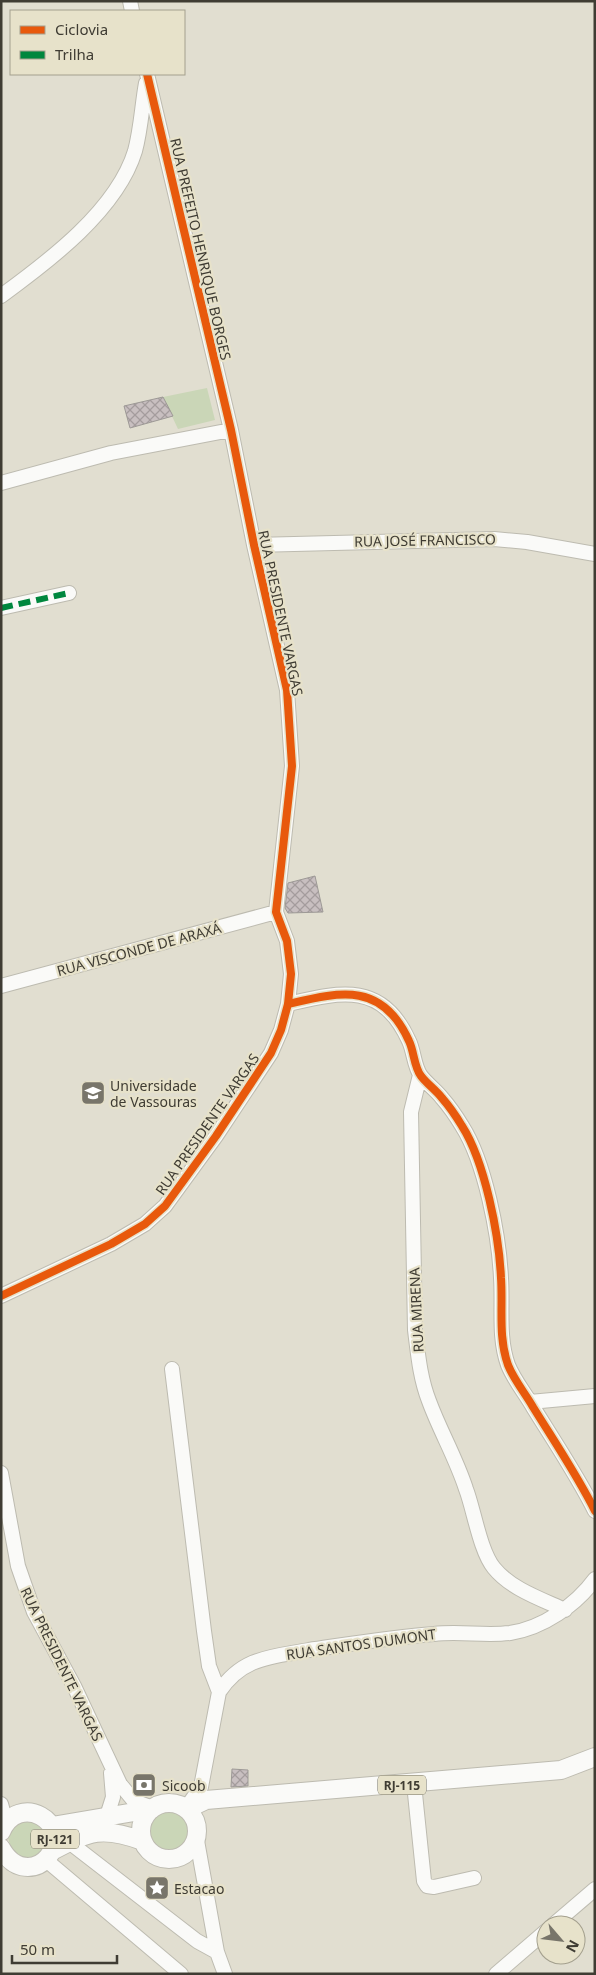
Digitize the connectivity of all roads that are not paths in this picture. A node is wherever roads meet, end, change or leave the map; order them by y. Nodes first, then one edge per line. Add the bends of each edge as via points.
1 (147, 75) edge
2 (147, 75) edge
3 (1, 296) edge
4 (231, 430) junction
5 (1, 483) edge
6 (254, 544) junction
7 (595, 554) edge
8 (69, 593) dead end
9 (1, 608) edge
10 (276, 912) junction
11 (1, 986) edge
12 (288, 1004) junction
13 (420, 1075) junction
14 (1, 1296) edge
15 (172, 1369) dead end
16 (595, 1396) edge
17 (530, 1402) junction
18 (1, 1473) edge
19 (595, 1511) edge
20 (595, 1579) edge
21 (566, 1610) junction
22 (219, 1692) junction
23 (595, 1757) edge
24 (110, 1765) junction
25 (414, 1784) junction
26 (204, 1794) junction
27 (1, 1804) edge
28 (153, 1808) junction
29 (186, 1808) junction
30 (107, 1816) junction
31 (52, 1826) junction
32 (2, 1829) edge
33 (197, 1833) junction
34 (143, 1840) junction
35 (69, 1842) junction
36 (1, 1848) edge
37 (49, 1855) junction
38 (7, 1862) edge
39 (474, 1878) dead end
40 (595, 1889) edge
41 (565, 1915) edge
42 (536, 1940) edge
43 (217, 1954) junction
44 (181, 1974) edge
45 (218, 1974) edge
46 (226, 1974) edge
47 (496, 1974) edge

1 - 3 street via 135,150 122,180 98,211 62,248
2 - 4 street, RUA PREFEITO HENRIQUE BORGES
4 - 5 street via 111,453
4 - 6 street, RUA PRESIDENTE VARGAS
6 - 7 street, RUA JOSÉ FRANCISCO via 494,539
6 - 10 street, RUA PRESIDENTE VARGAS via 287,690 291,736 292,766
8 - 9 street
10 - 11 street, RUA VISCONDE DE ARAXÁ
10 - 12 street, RUA PRESIDENTE VARGAS via 287,941 291,974
12 - 13 street via 340,993 380,1002 403,1029
12 - 14 street, RUA PRESIDENTE VARGAS via 271,1053 165,1206 145,1224 110,1244
13 - 17 street via 442,1097 463,1128 480,1166 500,1271 504,1346 508,1364
13 - 21 street, RUA MIRENA via 411,1112 415,1330 419,1366 428,1400 461,1472 493,1567 520,1588
15 - 22 street via 204,1631 212,1677
16 - 17 street
17 - 19 street
18 - 24 street, RUA PRESIDENTE VARGAS via 11,1539 25,1590
20 - 21 street, RUA SANTOS DUMONT
21 - 22 street, RUA SANTOS DUMONT via 530,1627 510,1632 397,1637 261,1658 228,1678
22 - 26 street, RUA SANTOS DUMONT
23 - 25 main road, RJ-115 via 561,1770
24 - 28 street, RUA PRESIDENTE VARGAS via 134,1801
24 - 30 street, RUA PRESIDENTE VARGAS via 113,1797
25 - 26 main road, RJ-115
25 - 39 street via 427,1886
26 - 29 main road, RJ-115
26 - 33 main road
27 - 32 street
28 - 29 main road via 170,1803
28 - 30 main road, RJ-121
28 - 34 main road via 142,1824
29 - 33 main road via 193,1815
30 - 31 main road, RJ-121
31 - 32 main road, RJ-121 via 39,1814 30,1812 13,1816
31 - 37 main road, RJ-121 via 55,1835
33 - 34 main road via 186,1853 170,1859 154,1854
33 - 43 street
34 - 35 main road, RJ-121 via 103,1831
35 - 37 main road, RJ-121
35 - 43 street
36 - 38 main road, RJ-121
37 - 38 main road, RJ-121 via 29,1867
37 - 44 street
40 - 41 street
42 - 47 street
43 - 45 street
43 - 46 street

